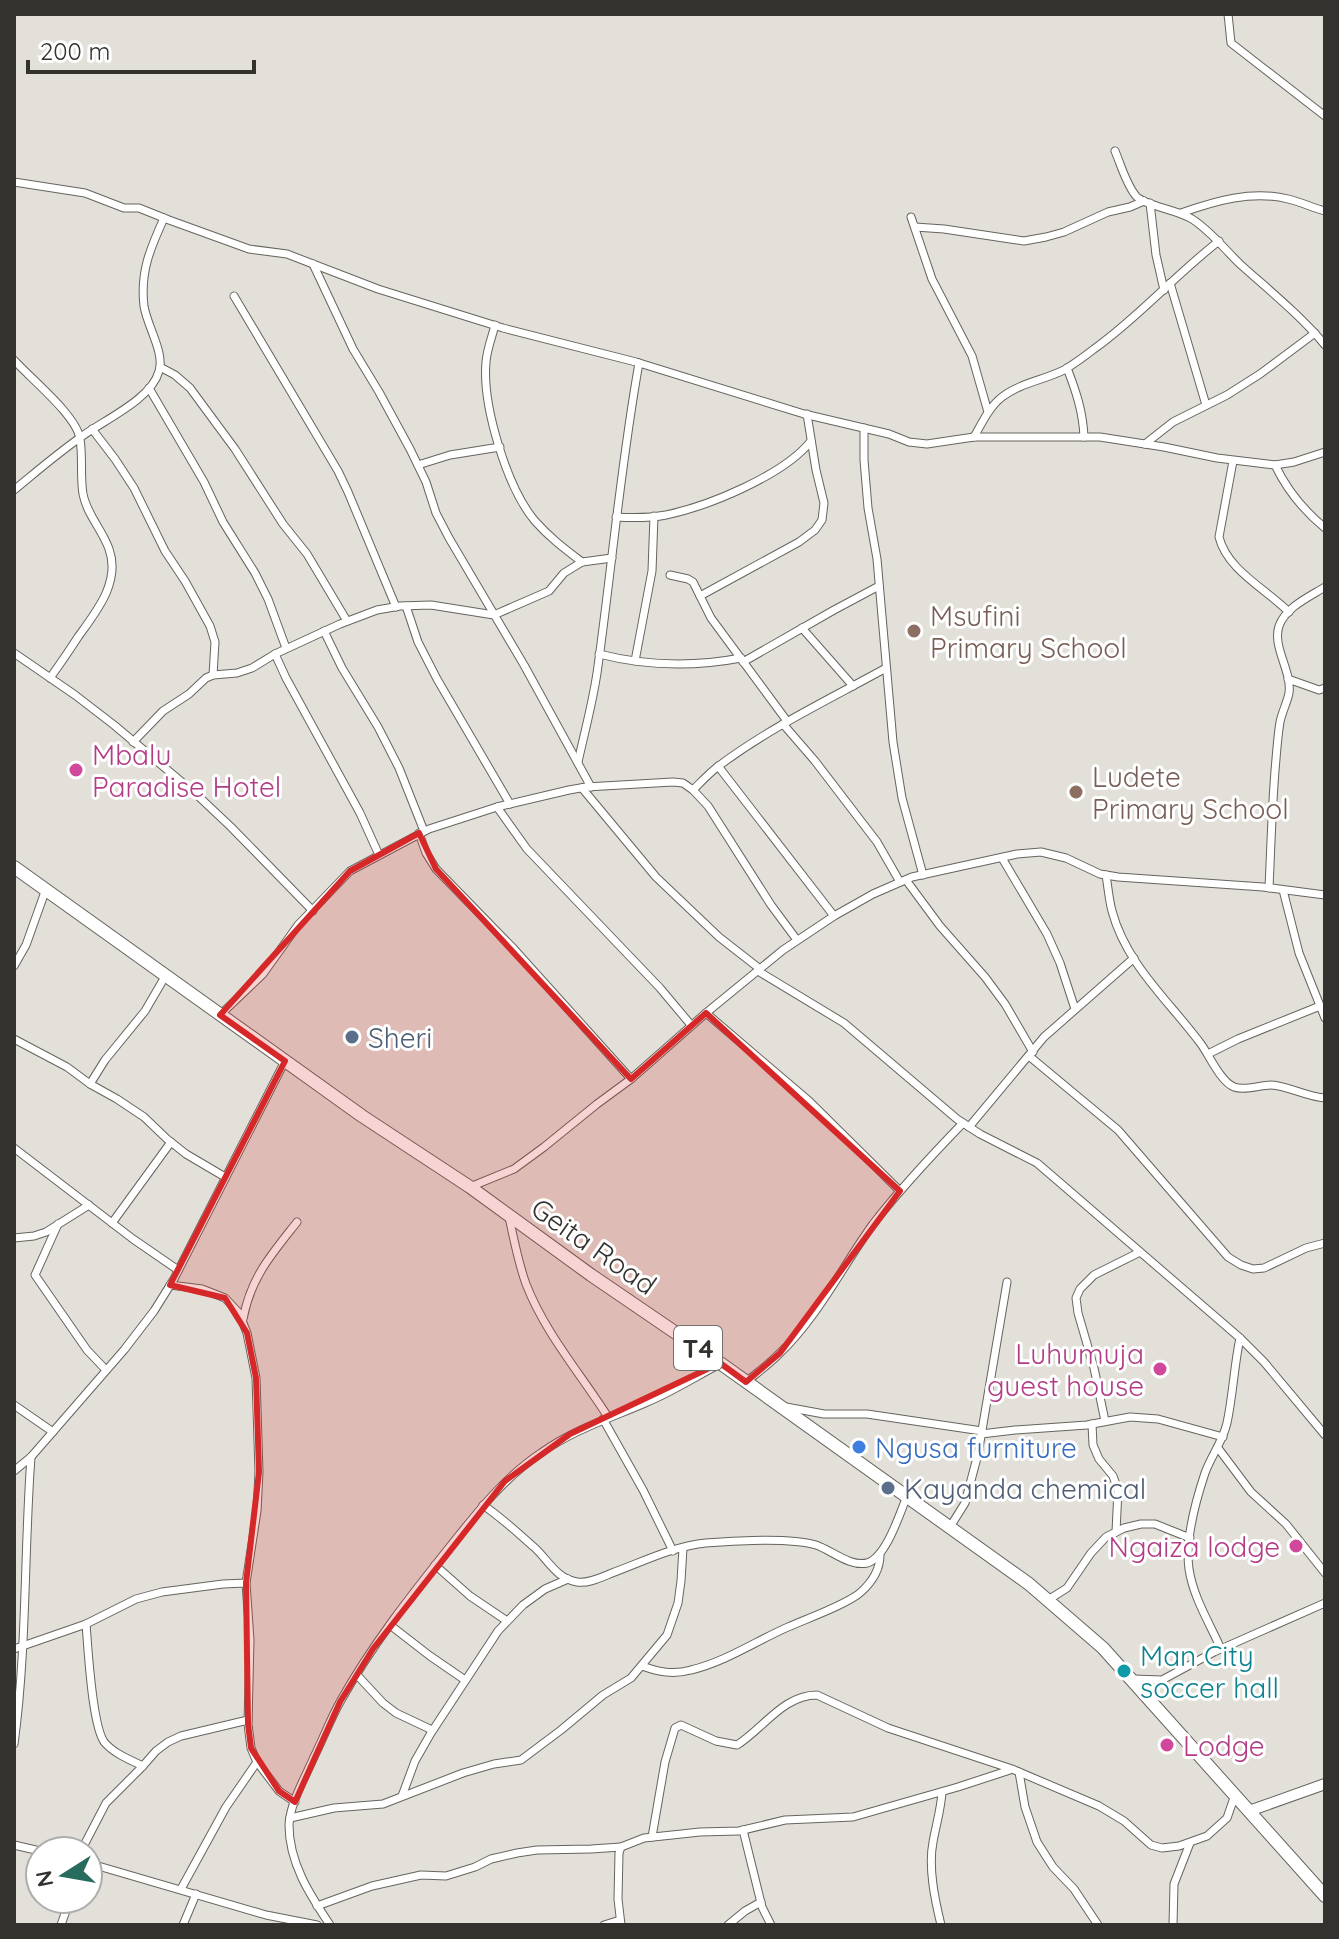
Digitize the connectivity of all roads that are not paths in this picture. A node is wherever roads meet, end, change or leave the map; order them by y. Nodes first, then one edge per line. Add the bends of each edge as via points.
1 (1228, 14) edge
2 (1325, 116) edge
3 (1115, 151) dead end
4 (14, 182) edge
5 (1147, 202) junction
6 (1325, 211) edge
7 (1181, 213) junction
8 (911, 217) dead end
9 (164, 218) junction
10 (915, 227) junction
11 (1219, 241) junction
12 (313, 264) junction
13 (1170, 283) junction
14 (1164, 290) junction
15 (234, 296) dead end
16 (495, 325) junction
17 (1315, 333) junction
18 (1325, 345) edge
19 (14, 360) edge
20 (639, 363) junction
21 (160, 367) junction
22 (1067, 368) junction
23 (149, 388) junction
24 (1206, 405) junction
25 (988, 412) junction
26 (807, 414) junction
27 (864, 428) junction
28 (92, 429) junction
29 (80, 437) junction
30 (974, 437) junction
31 (1084, 437) junction
32 (811, 441) junction
33 (1145, 444) junction
34 (500, 447) junction
35 (1325, 452) edge
36 (1233, 461) junction
37 (418, 465) junction
38 (1275, 465) junction
39 (14, 490) edge
40 (654, 516) junction
41 (616, 517) junction
42 (1325, 528) edge
43 (612, 558) junction
44 (582, 562) junction
45 (670, 575) dead end
46 (879, 586) junction
47 (1325, 587) edge
48 (700, 596) junction
49 (406, 606) junction
50 (396, 607) junction
51 (1289, 612) junction
52 (494, 615) junction
53 (347, 621) junction
54 (802, 628) junction
55 (324, 631) junction
56 (286, 648) junction
57 (14, 653) edge
58 (275, 654) junction
59 (599, 654) junction
60 (742, 660) junction
61 (635, 661) junction
62 (886, 668) junction
63 (213, 675) junction
64 (50, 678) junction
65 (1288, 679) junction
66 (853, 686) junction
67 (1325, 688) edge
68 (785, 723) junction
69 (133, 742) junction
70 (578, 762) junction
71 (718, 766) junction
72 (591, 787) junction
73 (582, 788) junction
74 (693, 790) junction
75 (510, 804) junction
76 (497, 807) junction
77 (422, 832) junction
78 (379, 855) junction
79 (1002, 858) junction
80 (14, 867) edge
81 (923, 875) junction
82 (1106, 875) junction
83 (903, 881) junction
84 (1269, 888) junction
85 (46, 889) junction
86 (1283, 890) junction
87 (1325, 895) edge
88 (313, 911) junction
89 (834, 916) junction
90 (797, 940) junction
91 (1134, 958) junction
92 (14, 966) edge
93 (759, 970) junction
94 (166, 975) junction
95 (1320, 1006) junction
96 (1075, 1009) junction
97 (706, 1013) junction
98 (220, 1015) junction
99 (1325, 1018) edge
100 (691, 1025) junction
101 (14, 1039) edge
102 (1031, 1054) junction
103 (1208, 1054) junction
104 (285, 1061) junction
105 (631, 1079) junction
106 (90, 1084) junction
107 (1325, 1098) edge
108 (966, 1125) junction
109 (171, 1142) junction
110 (14, 1148) edge
111 (225, 1177) junction
112 (470, 1187) junction
113 (900, 1191) junction
114 (89, 1205) junction
115 (508, 1215) junction
116 (297, 1222) dead end
117 (112, 1223) junction
118 (58, 1224) junction
119 (14, 1238) edge
120 (1325, 1243) edge
121 (1140, 1252) junction
122 (178, 1270) junction
123 (1007, 1282) dead end
124 (170, 1285) junction
125 (243, 1321) junction
126 (1240, 1338) junction
127 (720, 1363) junction
128 (106, 1370) junction
129 (746, 1382) junction
130 (14, 1405) edge
131 (779, 1405) junction
132 (606, 1418) junction
133 (1105, 1421) junction
134 (1092, 1424) junction
135 (53, 1432) junction
136 (982, 1432) junction
137 (1325, 1435) edge
138 (1223, 1437) junction
139 (1218, 1448) junction
140 (31, 1457) junction
141 (14, 1471) edge
142 (907, 1496) junction
143 (483, 1505) junction
144 (950, 1527) junction
145 (1116, 1532) junction
146 (1190, 1538) junction
147 (683, 1548) junction
148 (673, 1551) junction
149 (880, 1552) junction
150 (435, 1565) junction
151 (1325, 1573) edge
152 (568, 1579) junction
153 (246, 1583) junction
154 (1048, 1600) junction
155 (1325, 1603) edge
156 (507, 1621) junction
157 (86, 1624) junction
158 (390, 1625) junction
159 (18, 1648) edge
160 (1221, 1649) junction
161 (642, 1666) junction
162 (357, 1675) junction
163 (1131, 1679) junction
164 (465, 1680) junction
165 (248, 1720) junction
166 (432, 1730) junction
167 (14, 1744) edge
168 (257, 1762) junction
169 (143, 1766) junction
170 (1015, 1771) junction
171 (1325, 1784) edge
172 (942, 1792) junction
173 (1235, 1795) junction
174 (402, 1796) junction
175 (295, 1802) junction
176 (1249, 1811) junction
177 (290, 1818) junction
178 (743, 1830) junction
179 (89, 1835) edge
180 (652, 1837) junction
181 (1190, 1843) junction
182 (621, 1847) junction
183 (104, 1868) edge
184 (181, 1889) junction
185 (196, 1894) junction
186 (1325, 1896) edge
187 (761, 1902) junction
188 (317, 1906) junction
189 (620, 1922) edge
190 (183, 1925) edge
191 (317, 1925) edge
192 (330, 1925) edge
193 (604, 1925) edge
194 (728, 1925) edge
195 (771, 1925) edge
196 (941, 1925) edge
197 (1098, 1925) edge
198 (1173, 1925) edge

1 - 2 street via 1231,43
3 - 5 street via 1133,192
4 - 9 street via 85,193
5 - 7 street
5 - 10 street via 1024,241
5 - 14 street
6 - 7 street via 1255,196
7 - 11 street
8 - 10 street
9 - 12 street via 249,249
9 - 21 street via 143,276 144,308
10 - 25 street via 932,279 972,356
11 - 13 street
11 - 17 street
12 - 16 street
12 - 37 street
13 - 14 street
13 - 24 street
14 - 22 street
15 - 50 street via 338,471
16 - 20 street
16 - 34 street via 486,361 486,391
17 - 18 street
17 - 24 street
19 - 29 street via 58,404
20 - 26 street
20 - 41 street
21 - 23 street
21 - 53 street via 190,388 235,449
22 - 25 street via 1024,385
22 - 31 street via 1078,394
23 - 28 street
23 - 56 street via 255,573
24 - 33 street
25 - 30 street
26 - 27 street
26 - 32 street
27 - 30 street via 927,444
27 - 46 street
28 - 29 street
28 - 63 street via 134,488 210,626 215,642
29 - 39 street
29 - 64 street via 83,496 113,566 98,609
30 - 31 street
31 - 33 street
32 - 40 street via 782,467 755,481 697,506
32 - 48 street via 824,503 815,530
33 - 36 street
34 - 37 street
34 - 44 street via 533,518
35 - 38 street
36 - 38 street
36 - 51 street via 1219,537 1222,549
37 - 52 street via 442,526
38 - 42 street via 1285,486
40 - 41 street
40 - 61 street via 652,571
41 - 43 street
43 - 44 street
43 - 59 street
44 - 52 street via 549,591
45 - 48 street via 693,582
46 - 54 street
46 - 62 street
47 - 51 street
48 - 60 street
49 - 50 street
49 - 52 street
49 - 75 street via 437,679
50 - 53 street
51 - 65 street via 1278,629
52 - 70 street
53 - 55 street
54 - 60 street
54 - 66 street
55 - 56 street
55 - 77 street via 399,768
56 - 58 street
57 - 64 street
58 - 63 street via 252,668
58 - 78 street
59 - 61 street
59 - 70 street
60 - 61 street via 669,665
60 - 68 street
62 - 66 street
62 - 81 street via 902,798
63 - 69 street via 163,711
64 - 69 street
65 - 67 street
65 - 84 street via 1272,803
66 - 68 street
68 - 71 street
68 - 83 street
69 - 88 street via 196,794
70 - 72 street
71 - 74 street
71 - 89 street
72 - 73 street
72 - 74 street via 673,782
73 - 75 street
73 - 93 street via 656,877
74 - 90 street
75 - 76 street
76 - 77 street
76 - 100 street via 527,849
77 - 78 street
77 - 105 street via 436,869
78 - 88 street via 350,871
79 - 81 street
79 - 82 street via 1041,852
79 - 96 street via 1047,934
80 - 85 highway, Geita Road / T4
81 - 83 street
82 - 84 street
82 - 91 street via 1112,911
83 - 89 street
83 - 102 street via 1005,1004
84 - 86 street
85 - 92 street
85 - 94 highway, Geita Road / T4
86 - 87 street
86 - 95 street
88 - 98 street via 263,974
89 - 90 street
90 - 93 street
91 - 96 street
91 - 103 street
93 - 97 street
93 - 108 street via 844,1023
94 - 98 highway, Geita Road / T4
94 - 106 street
95 - 99 street
95 - 103 street
96 - 102 street
97 - 100 street
97 - 113 street via 809,1101
98 - 104 highway, Geita Road / T4
100 - 105 street
101 - 106 street
102 - 108 street
102 - 120 street via 1118,1130 1228,1257 1253,1269 1264,1268
103 - 107 street via 1235,1087 1274,1085
104 - 111 street
104 - 112 highway, Geita Road / T4
105 - 112 street via 514,1169
106 - 109 street via 144,1117
108 - 113 street
108 - 121 street via 1037,1163
109 - 111 street
109 - 117 street
110 - 114 street
111 - 122 street
112 - 115 highway, Geita Road / T4
113 - 129 street via 811,1316
114 - 117 street
114 - 118 street
115 - 127 highway, Geita Road / T4
115 - 132 street via 527,1285 544,1321
116 - 125 street via 256,1278
117 - 122 street
118 - 119 street via 34,1236
118 - 128 street via 35,1275
121 - 126 street
121 - 133 street via 1094,1275 1076,1298
122 - 124 street
123 - 136 street
124 - 125 street via 225,1298
124 - 128 street
125 - 153 street via 256,1378 259,1472
126 - 137 street
126 - 138 street
127 - 129 highway, Geita Road / T4
127 - 132 street via 647,1403
128 - 135 street
129 - 131 highway, Geita Road / T4
130 - 135 street
131 - 136 street
131 - 142 highway, Geita Road / T4
132 - 143 street via 539,1454
132 - 148 street
133 - 134 street
133 - 138 street via 1158,1419
134 - 136 street
134 - 145 street via 1093,1445 1118,1490
135 - 140 street
136 - 144 street via 965,1503
138 - 139 street
139 - 146 street via 1206,1471
139 - 151 street
140 - 141 street
140 - 159 street
142 - 144 highway, Geita Road / T4
142 - 149 street
143 - 150 street
143 - 152 street
144 - 154 highway, Geita Road / T4
145 - 146 street via 1155,1524
145 - 154 street via 1091,1553 1067,1588
146 - 160 street via 1196,1594
147 - 148 street
147 - 149 street via 797,1542 866,1563
147 - 161 street via 673,1622
148 - 152 street via 579,1583
149 - 161 street via 873,1579 859,1595 691,1671 659,1672
150 - 156 street
150 - 158 street
152 - 156 street via 545,1589
153 - 157 street via 162,1592
153 - 165 street
154 - 163 highway, Geita Road / T4
155 - 160 street
156 - 164 street
157 - 159 street
157 - 169 street via 101,1737
158 - 162 street
158 - 164 street
159 - 167 street via 21,1687
160 - 163 street via 1162,1680
161 - 174 street via 521,1760 463,1773
162 - 166 street via 396,1713
162 - 175 street
163 - 173 highway, Geita Road / T4
164 - 166 street
165 - 168 street
165 - 169 street via 181,1736
166 - 174 street
168 - 175 street via 279,1791
168 - 184 street
169 - 179 street via 106,1803
170 - 172 street
170 - 180 street via 807,1695 737,1745 681,1725 675,1728
170 - 181 street via 1099,1806 1151,1845
170 - 197 street via 1037,1842
171 - 176 main road
172 - 178 street via 853,1817 785,1820
172 - 196 street via 932,1861
173 - 176 highway, Geita Road / T4
173 - 181 street via 1227,1818
174 - 177 street via 383,1804
175 - 177 street
176 - 186 highway, Geita Road / T4
177 - 188 street via 293,1855
178 - 180 street
178 - 187 street
180 - 182 street
181 - 198 street via 1174,1884
182 - 188 street via 517,1853 446,1876 421,1875 372,1886
182 - 189 street
183 - 184 street
184 - 185 street
185 - 190 street
185 - 191 street
187 - 194 street
187 - 195 street
188 - 192 street
189 - 193 street

